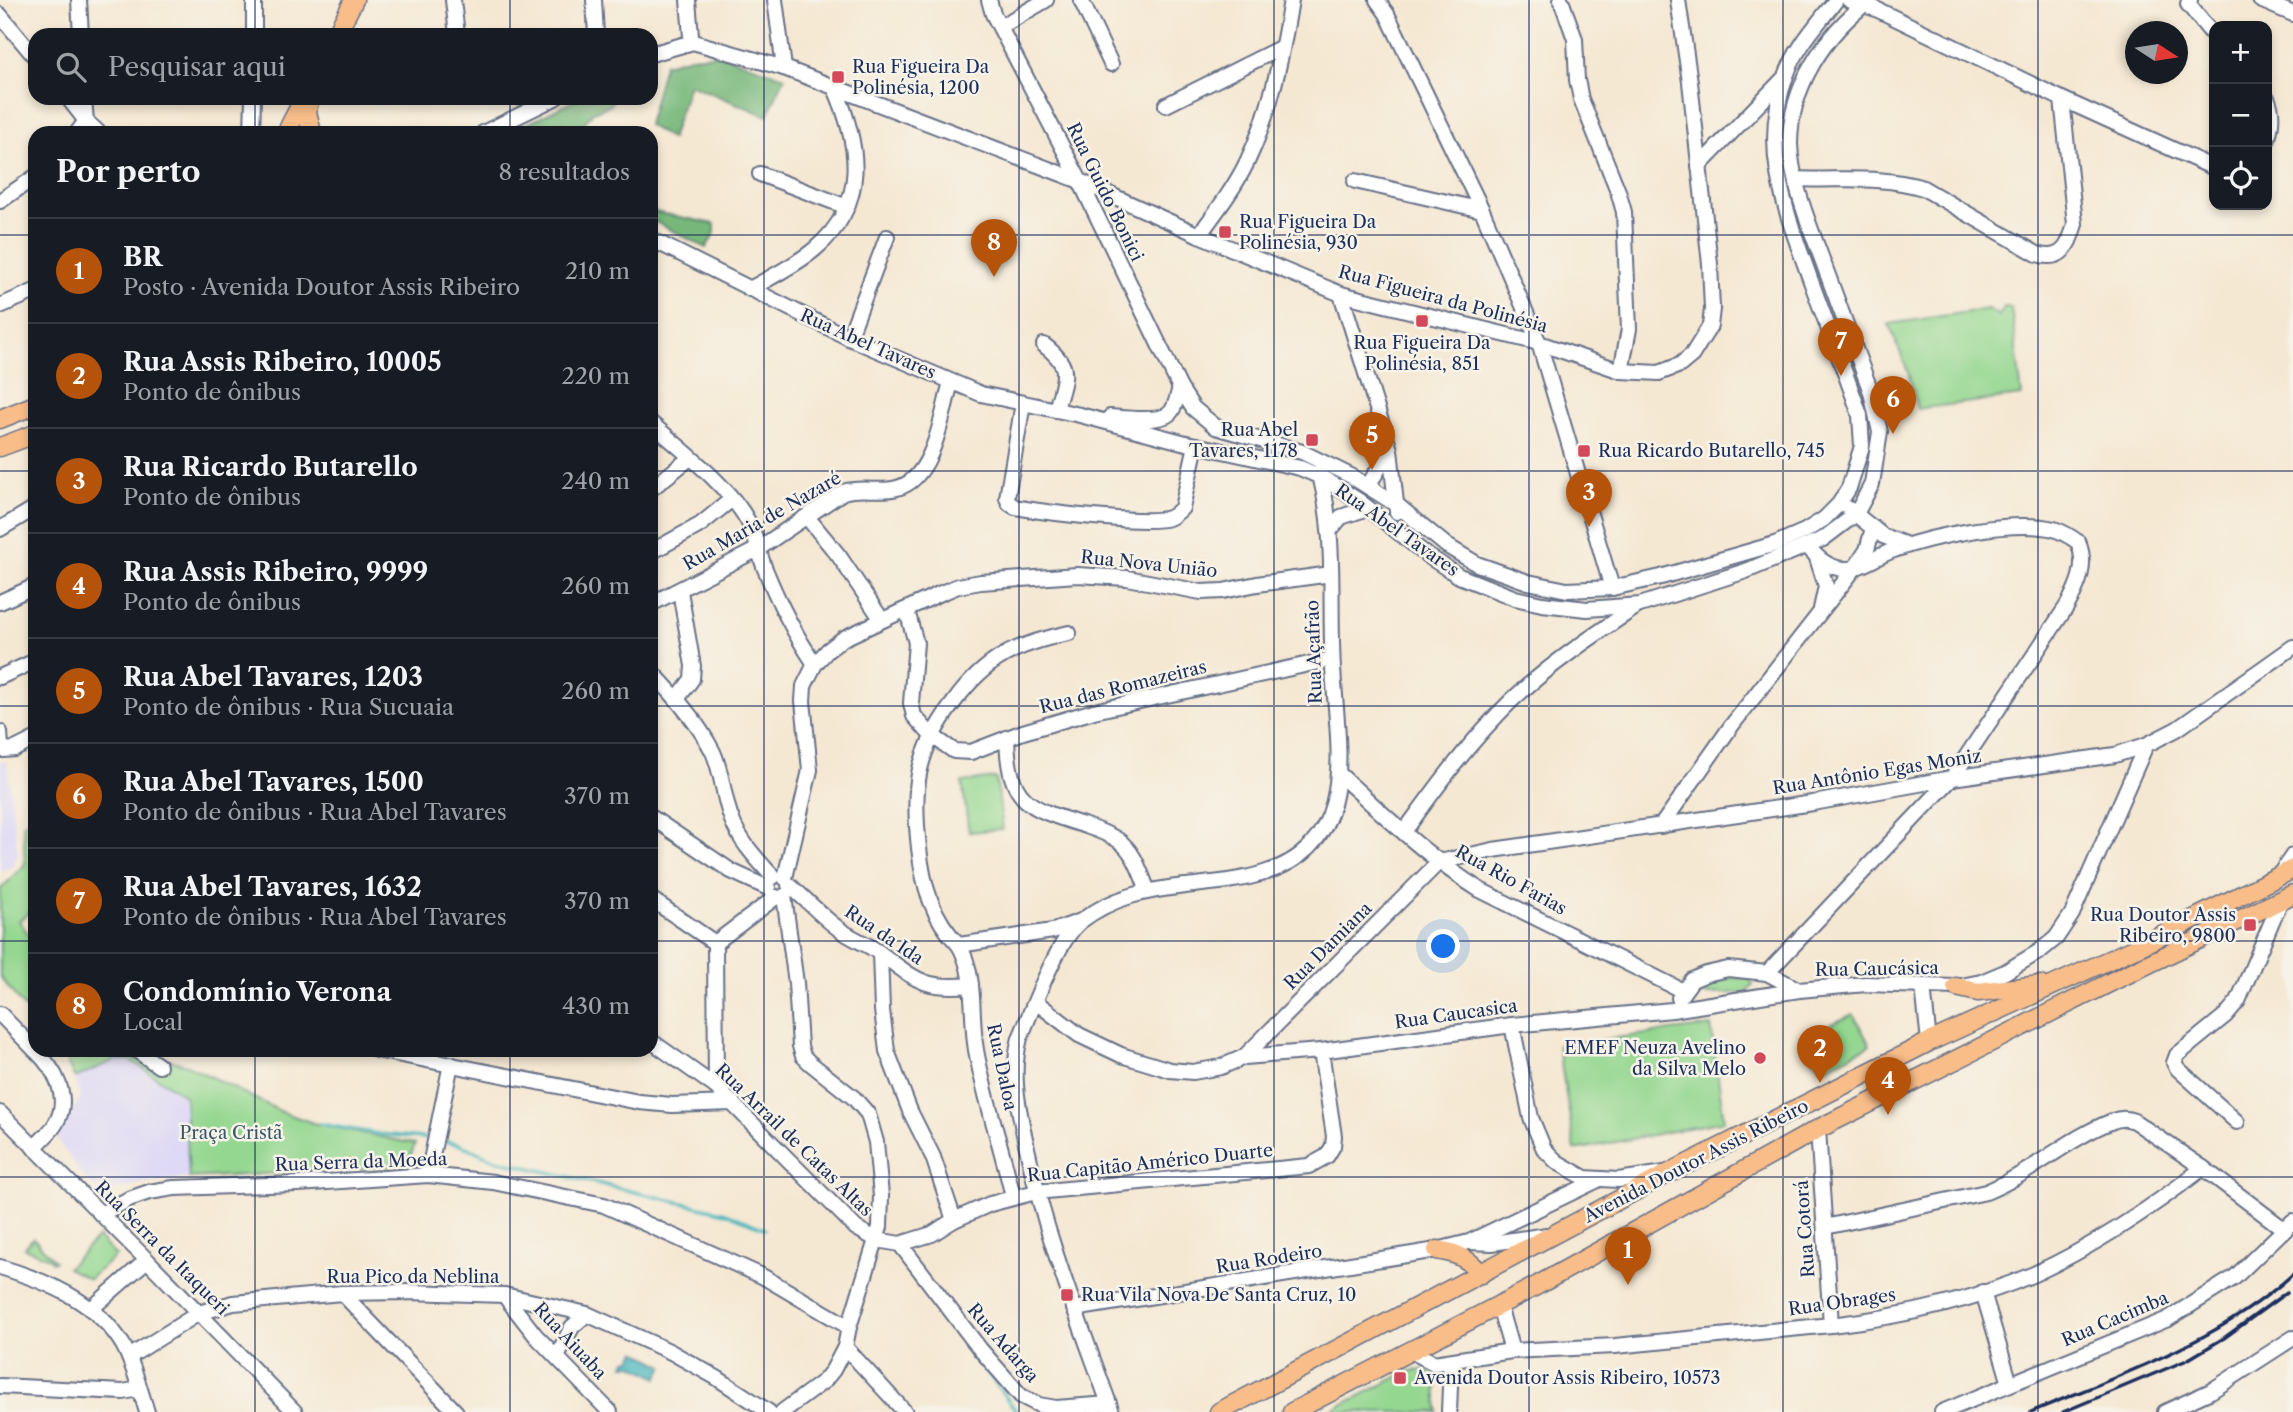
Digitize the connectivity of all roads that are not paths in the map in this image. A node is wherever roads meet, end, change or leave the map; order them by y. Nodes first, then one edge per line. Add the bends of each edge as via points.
1 (79, 0) edge
2 (254, 0) edge
3 (354, 0) edge
4 (453, 0) edge
5 (594, 0) edge
6 (688, 0) edge
7 (775, 0) edge
8 (981, 0) edge
9 (1046, 0) edge
10 (1081, 0) edge
11 (1291, 0) edge
12 (1377, 0) edge
13 (1561, 0) edge
14 (1678, 0) edge
15 (1836, 0) edge
16 (2260, 0) edge
17 (2187, 1) edge
18 (1861, 2) edge
19 (994, 14) edge
20 (2293, 14) edge
21 (0, 15) edge
22 (81, 28) edge
23 (254, 28) edge
24 (340, 28) edge
25 (456, 28) edge
26 (596, 28) edge
27 (2209, 30) edge
28 (691, 36) dead end
29 (1282, 47) junction
30 (28, 49) edge
31 (658, 52) edge
32 (1111, 64) dead end
33 (784, 68) junction
34 (1786, 77) junction
35 (834, 86) junction
36 (2062, 99) junction
37 (71, 105) edge
38 (83, 105) edge
39 (253, 105) edge
40 (302, 105) edge
41 (306, 105) edge
42 (541, 105) edge
43 (1166, 105) dead end
44 (81, 126) edge
45 (81, 126) edge
46 (252, 126) edge
47 (290, 126) edge
48 (310, 126) edge
49 (498, 126) edge
50 (1699, 166) junction
51 (2209, 166) edge
52 (760, 174) dead end
53 (1796, 179) junction
54 (1080, 181) junction
55 (1355, 181) dead end
56 (28, 182) edge
57 (0, 201) edge
58 (847, 208) junction
59 (1482, 210) junction
60 (1199, 235) junction
61 (887, 237) dead end
62 (658, 243) edge
63 (750, 289) junction
64 (28, 294) edge
65 (1341, 294) junction
66 (0, 306) edge
67 (849, 338) junction
68 (1539, 343) junction
69 (1044, 345) dead end
70 (1621, 371) junction
71 (951, 382) junction
72 (1180, 388) junction
73 (1023, 404) junction
74 (28, 408) edge
75 (1056, 410) junction
76 (1080, 415) junction
77 (0, 419) edge
78 (658, 429) edge
79 (28, 437) edge
80 (1196, 445) junction
81 (0, 447) edge
82 (1390, 450) junction
83 (1316, 457) junction
84 (690, 458) junction
85 (1321, 477) junction
86 (658, 483) edge
87 (1368, 486) junction
88 (732, 499) junction
89 (1839, 504) junction
90 (1397, 505) junction
91 (1368, 508) junction
92 (28, 512) edge
93 (1856, 514) junction
94 (807, 517) junction
95 (1873, 528) junction
96 (0, 529) edge
97 (1331, 529) junction
98 (1397, 532) junction
99 (1907, 545) junction
100 (658, 548) edge
101 (758, 549) junction
102 (1813, 553) junction
103 (1855, 568) junction
104 (1331, 574) junction
105 (1612, 588) junction
106 (28, 589) edge
107 (680, 590) junction
108 (658, 601) edge
109 (0, 602) edge
110 (1640, 605) junction
111 (906, 611) junction
112 (1820, 614) junction
113 (882, 620) junction
114 (1069, 633) dead end
115 (2293, 647) edge
116 (1332, 659) junction
117 (28, 664) edge
118 (815, 664) junction
119 (0, 677) edge
120 (658, 679) edge
121 (677, 699) junction
122 (0, 732) edge
123 (931, 735) junction
124 (1007, 738) junction
125 (28, 742) edge
126 (2146, 745) junction
127 (1339, 774) junction
128 (1952, 778) junction
129 (658, 822) edge
130 (1661, 826) junction
131 (1404, 832) junction
132 (2293, 855) edge
133 (1439, 862) junction
134 (2285, 873) edge
135 (779, 887) junction
136 (1148, 891) junction
137 (2287, 897) edge
138 (658, 904) edge
139 (1079, 922) junction
140 (715, 943) junction
141 (959, 945) junction
142 (880, 954) junction
143 (1767, 973) junction
144 (2059, 983) junction
145 (971, 985) junction
146 (1923, 986) junction
147 (1956, 987) junction
148 (1799, 990) junction
149 (1683, 991) junction
150 (1036, 1003) junction
151 (1672, 1010) junction
152 (0, 1014) edge
153 (1512, 1025) junction
154 (28, 1041) edge
155 (1929, 1042) junction
156 (658, 1046) edge
157 (1321, 1051) junction
158 (43, 1057) edge
159 (146, 1057) edge
160 (403, 1057) edge
161 (1244, 1058) junction
162 (159, 1066) dead end
163 (450, 1069) junction
164 (716, 1087) junction
165 (733, 1103) junction
166 (0, 1113) edge
167 (2237, 1122) dead end
168 (1818, 1129) junction
169 (34, 1148) junction
170 (2203, 1168) junction
171 (429, 1170) junction
172 (1673, 1171) junction
173 (1598, 1180) junction
174 (1036, 1192) junction
175 (1013, 1197) junction
176 (101, 1214) junction
177 (954, 1220) junction
178 (2289, 1225) edge
179 (1825, 1227) junction
180 (1555, 1234) junction
181 (877, 1240) junction
182 (1469, 1242) junction
183 (900, 1244) junction
184 (1437, 1250) junction
185 (147, 1260) junction
186 (0, 1267) edge
187 (1481, 1274) junction
188 (1983, 1292) junction
189 (342, 1293) junction
190 (504, 1295) junction
191 (1499, 1306) junction
192 (91, 1309) junction
193 (1074, 1309) junction
194 (199, 1313) junction
195 (587, 1314) junction
196 (1831, 1325) junction
197 (849, 1327) junction
198 (2293, 1338) edge
199 (845, 1347) junction
200 (1512, 1351) junction
201 (1413, 1352) junction
202 (557, 1356) junction
203 (128, 1357) junction
204 (1451, 1362) junction
205 (2010, 1384) junction
206 (0, 1386) edge
207 (139, 1389) junction
208 (1111, 1408) edge
209 (147, 1412) edge
210 (295, 1412) edge
211 (456, 1412) edge
212 (610, 1412) edge
213 (769, 1412) edge
214 (782, 1412) edge
215 (905, 1412) edge
216 (1219, 1412) edge
217 (1293, 1412) edge
218 (1449, 1412) edge
219 (1942, 1412) edge
220 (2165, 1412) edge

1 - 22 street
2 - 23 street
3 - 24 main road
4 - 25 street
5 - 26 street
6 - 28 street
7 - 33 street
8 - 19 street, Rua Guido Bonici
9 - 19 street
10 - 32 street
11 - 29 street
12 - 59 street
13 - 70 street via 1574,34 1581,99 1623,212 1629,329
14 - 50 street, Rua Figueira da Polinésia
15 - 34 street, Rua Abel Tavares via 1810,32
16 - 20 street
17 - 27 street
18 - 36 street
18 - 53 street, Rua Abel Tavares via 1830,36 1805,78 1790,143
19 - 54 street, Rua Guido Bonici
21 - 30 street
29 - 43 street
29 - 60 street via 1252,151
31 - 33 street, Rua Figueira da Polinésia via 693,42
33 - 35 street, Rua Figueira da Polinésia
34 - 50 street
34 - 89 street, Rua Abel Tavares via 1775,128 1778,184 1863,432 1855,474
35 - 54 street, Rua Figueira da Polinésia
35 - 58 street via 854,143 855,175
36 - 51 street
36 - 53 street via 2075,224 2071,239 2056,256 2037,254 1910,184
37 - 44 street
38 - 45 street
39 - 46 street
40 - 47 main road
41 - 48 main road
42 - 49 street
50 - 70 street, Rua Figueira da Polinésia via 1710,264 1710,326 1703,341 1680,365 1659,373
52 - 58 street
53 - 93 street, Rua Abel Tavares via 1878,416 1874,473
54 - 60 street, Rua Figueira da Polinésia
54 - 72 street, Rua Guido Bonici
55 - 59 street
56 - 57 street
58 - 63 street via 835,229 814,250
59 - 68 street
60 - 65 street, Rua Figueira da Polinésia
61 - 67 street
62 - 63 street, Rua Abel Tavares
63 - 67 street, Rua Abel Tavares
64 - 66 street
65 - 68 street, Rua Figueira da Polinésia
65 - 82 street
67 - 71 street, Rua Abel Tavares
68 - 70 street, Rua Figueira da Polinésia
68 - 105 street
69 - 75 street via 1064,363
71 - 73 street, Rua Abel Tavares
71 - 94 street, Rua Maria de Nazaré via 931,453 915,479 897,488 850,490
72 - 76 street via 1167,416
72 - 83 street, Rua Abel Tavares via 1193,408 1216,427
73 - 75 street, Rua Abel Tavares
73 - 80 street via 1007,498 1015,507 1085,516 1168,518 1182,508
74 - 77 main road
75 - 76 street, Rua Abel Tavares
76 - 80 street, Rua Abel Tavares
78 - 84 street
79 - 81 main road
80 - 85 street, Rua Abel Tavares via 1278,462
82 - 87 street
82 - 90 street
83 - 85 street, Rua Açafrão
83 - 87 street, Rua Abel Tavares
84 - 86 street
84 - 88 street
85 - 91 street, Rua Abel Tavares
85 - 97 street, Rua Açafrão
87 - 90 street, Rua Abel Tavares
88 - 100 street, Rua Maria de Nazaré via 700,525
88 - 101 street via 749,523
89 - 93 street
89 - 105 street, Rua Abel Tavares via 1805,531 1775,544
90 - 98 street
90 - 105 street, Rua Abel Tavares via 1447,546 1496,572 1567,590
91 - 97 street via 1341,517
91 - 98 street, Rua Abel Tavares
92 - 96 street
93 - 95 street
93 - 102 street, Rua Abel Tavares
94 - 101 street, Rua Maria de Nazaré
94 - 113 street
95 - 99 street
95 - 103 street via 1867,550
97 - 104 street, Rua Açafrão
98 - 110 street, Rua Abel Tavares via 1459,576 1515,598 1587,609
99 - 103 street
99 - 128 street via 2012,527 2055,530 2078,542 2082,551 2081,574 2067,606
101 - 107 street, Rua Maria de Nazaré
101 - 118 street via 798,638
102 - 103 street via 1832,566
102 - 110 street, Rua Abel Tavares
102 - 112 street via 1826,586
103 - 112 street
104 - 111 street, Rua Nova União via 1201,592 1101,576 981,582 958,586
104 - 116 street, Rua Açafrão
106 - 109 street
107 - 108 street, Rua Maria de Nazaré
107 - 121 street via 693,666 692,679
110 - 131 street via 1514,699 1473,743
111 - 113 street, Rua Nova União
111 - 123 street via 916,643 912,710
112 - 130 street via 1732,725
113 - 118 street, Rua Nova União via 844,638
114 - 123 street, Rua Daloa via 1029,643 994,660 963,689
115 - 126 street, Rua Antônio Egas Moniz via 2177,729
116 - 124 street, Rua das Romazeiras via 1094,711
116 - 127 street, Rua Açafrão
117 - 119 street
118 - 135 street via 804,686 803,701 810,770
120 - 121 street
121 - 135 street via 714,754 738,833
122 - 125 street via 3,750
123 - 124 street, Rua das Romazeiras via 946,748 962,752
123 - 141 street, Rua Daloa via 916,794 921,867 931,905
124 - 136 street via 1008,765 1021,797 1043,813 1119,841 1132,854
126 - 128 street, Rua Antônio Egas Moniz via 2102,757
126 - 147 street, Rua Caucásica via 2072,914 2056,938 2005,972
127 - 131 street, Rua Rio Farias
127 - 136 street, Rua Açafrão via 1331,815 1322,831 1282,866 1218,882
128 - 130 street, Rua Antônio Egas Moniz
128 - 143 street
129 - 135 street via 731,871
130 - 133 street, Rua Antônio Egas Moniz
131 - 133 street, Rua Rio Farias
132 - 134 street
133 - 149 street, Rua Rio Farias via 1480,890
133 - 161 street, Rua Damiana
134 - 144 main road, Avenida Doutor Assis Ribeiro
135 - 140 street
135 - 142 street, Rua da Ida
135 - 181 street via 803,1056 854,1098 873,1126 881,1196
136 - 139 street, Rua Açafrão via 1107,904
137 - 167 street via 2238,1001 2175,1059 2175,1066
137 - 168 main road, Avenida Doutor Assis Ribeiro
138 - 140 street
139 - 141 street via 1053,931
139 - 150 street via 1066,938
140 - 164 street
141 - 145 street, Rua Daloa via 968,959
142 - 145 street, Rua da Ida via 919,981
142 - 177 street via 887,1051 933,1157
143 - 148 street
143 - 149 street via 1728,969 1692,980
144 - 147 main road via 1978,992
144 - 155 main road, Avenida Doutor Assis Ribeiro
145 - 175 street, Rua Daloa via 976,1050
146 - 147 street, Rua Caucásica
146 - 148 street, Rua Caucásica
146 - 155 street
148 - 151 street, Rua Caucasica
149 - 151 street
150 - 161 street via 1079,1035 1151,1065 1193,1072
150 - 174 street via 1020,1038 1014,1074
151 - 153 street, Rua Caucasica
152 - 154 street
153 - 157 street, Rua Caucasica
153 - 173 street via 1537,1137 1557,1162
155 - 172 main road, Avenida Doutor Assis Ribeiro
156 - 164 street, Rua Arrail de Catas Altas
157 - 161 street, Rua Caucasica
157 - 174 street, Rua Capitão Américo Duarte via 1333,1146 1309,1166
158 - 169 street via 58,1079 62,1100 56,1125
159 - 162 street
160 - 163 street
163 - 165 street via 639,1102
163 - 171 street
164 - 165 street, Rua Arrail de Catas Altas
165 - 181 street, Rua Arrail de Catas Altas via 856,1228
166 - 169 street, Rua Serra da Itaqueri
168 - 179 street, Rua Cotorá
168 - 191 main road, Avenida Doutor Assis Ribeiro
169 - 176 street, Rua Serra da Itaqueri
170 - 178 street
170 - 179 street via 2134,1121 2122,1118 1986,1192
170 - 188 street, Rua Obrages via 2086,1248
171 - 176 street, Rua Serra da Moeda via 298,1184 174,1188 129,1199
171 - 197 street, Rua Serra da Moeda via 604,1205 762,1276
172 - 173 street
172 - 180 main road, Avenida Doutor Assis Ribeiro
173 - 182 street, Rua Rodeiro
174 - 175 street, Rua Capitão Américo Duarte
174 - 193 street
175 - 177 street, Rua Capitão Américo Duarte
176 - 185 street, Rua Serra da Itaqueri
177 - 183 street, Rua Capitão Américo Duarte via 932,1234
178 - 205 street, Rua Cacimba via 2235,1277 2189,1307
179 - 196 street, Rua Cotorá
180 - 182 street, Rua Rodeiro
180 - 187 main road, Avenida Doutor Assis Ribeiro
181 - 183 street, Rua Capitão Américo Duarte
181 - 197 street
182 - 184 street, Rua Rodeiro
183 - 208 street, Rua Adarga via 1021,1396 1056,1408
184 - 187 main road via 1464,1257
184 - 193 street, Rua Rodeiro
185 - 192 street
185 - 194 street, Rua Serra da Itaqueri
186 - 192 street via 46,1283
187 - 216 main road, Avenida Doutor Assis Ribeiro
188 - 196 street, Rua Obrages via 1886,1317
188 - 205 street
189 - 190 street, Rua Pico da Neblina
189 - 194 street, Rua Pico da Neblina via 233,1303
189 - 211 street
190 - 195 street, Rua Pico da Neblina
190 - 202 street, Rua Aiuaba
191 - 200 street
191 - 201 main road, Avenida Doutor Assis Ribeiro
192 - 203 street via 122,1343
193 - 208 street
194 - 203 street, Rua Pico da Neblina
194 - 210 street, Rua Serra da Itaqueri
195 - 202 street via 572,1327
195 - 213 street, Rua Pico da Neblina via 671,1352
196 - 200 street, Rua Obrages
197 - 199 street
198 - 220 street via 2211,1391
199 - 214 street via 824,1381
199 - 215 street
200 - 204 street, Rua Obrages
201 - 204 street via 1434,1363
201 - 217 main road, Avenida Doutor Assis Ribeiro
202 - 212 street, Rua Aiuaba
203 - 207 street
204 - 218 street
205 - 219 street, Rua Cacimba
206 - 207 street
207 - 209 street

